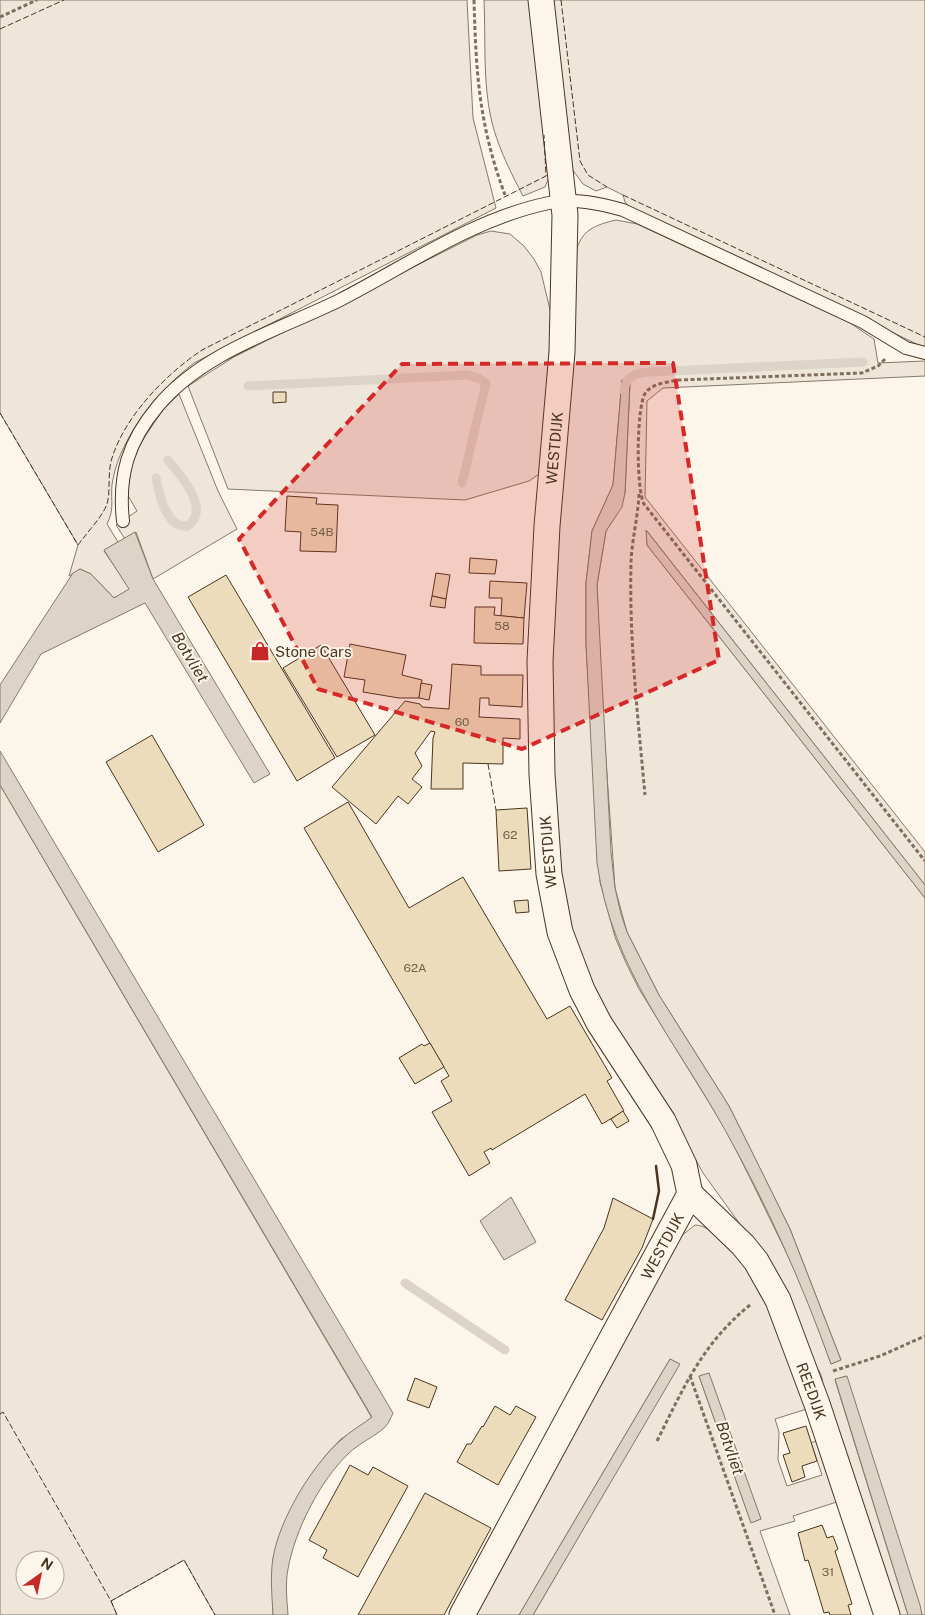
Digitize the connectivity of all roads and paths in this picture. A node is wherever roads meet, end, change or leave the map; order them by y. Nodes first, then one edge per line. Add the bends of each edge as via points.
1 (37, 0) edge
2 (474, 0) edge
3 (541, 0) edge
4 (0, 17) edge
5 (564, 200) junction
6 (512, 214) junction
7 (896, 343) junction
8 (925, 353) edge
9 (639, 489) junction
10 (123, 521) dead end
11 (645, 795) dead end
12 (925, 861) edge
13 (690, 1194) junction
14 (772, 1287) junction
15 (925, 1336) edge
16 (690, 1376) junction
17 (808, 1379) junction
18 (657, 1441) dead end
19 (462, 1615) edge
20 (775, 1615) edge
21 (887, 1615) edge

1 - 4 path
2 - 6 path via 479,99 489,148
3 - 5 street, WESTDIJK
5 - 6 lane
5 - 7 lane via 623,210 863,322
5 - 13 street, WESTDIJK via 562,352 547,526 540,661 542,774 549,874 560,932 582,990 599,1023 664,1122 684,1165
6 - 10 lane via 475,228 340,300 240,346 191,375 159,405 127,458 121,482
7 - 8 lane
7 - 9 path via 878,366 862,373 679,380 653,387 646,391 641,406
9 - 11 path via 632,542 631,594
9 - 12 path via 644,504
13 - 14 street, REEDIJK via 743,1245
13 - 19 street, WESTDIJK
14 - 16 path via 719,1333
14 - 17 street, REEDIJK
15 - 17 path via 880,1356
16 - 18 path
16 - 20 path
17 - 21 street, REEDIJK

